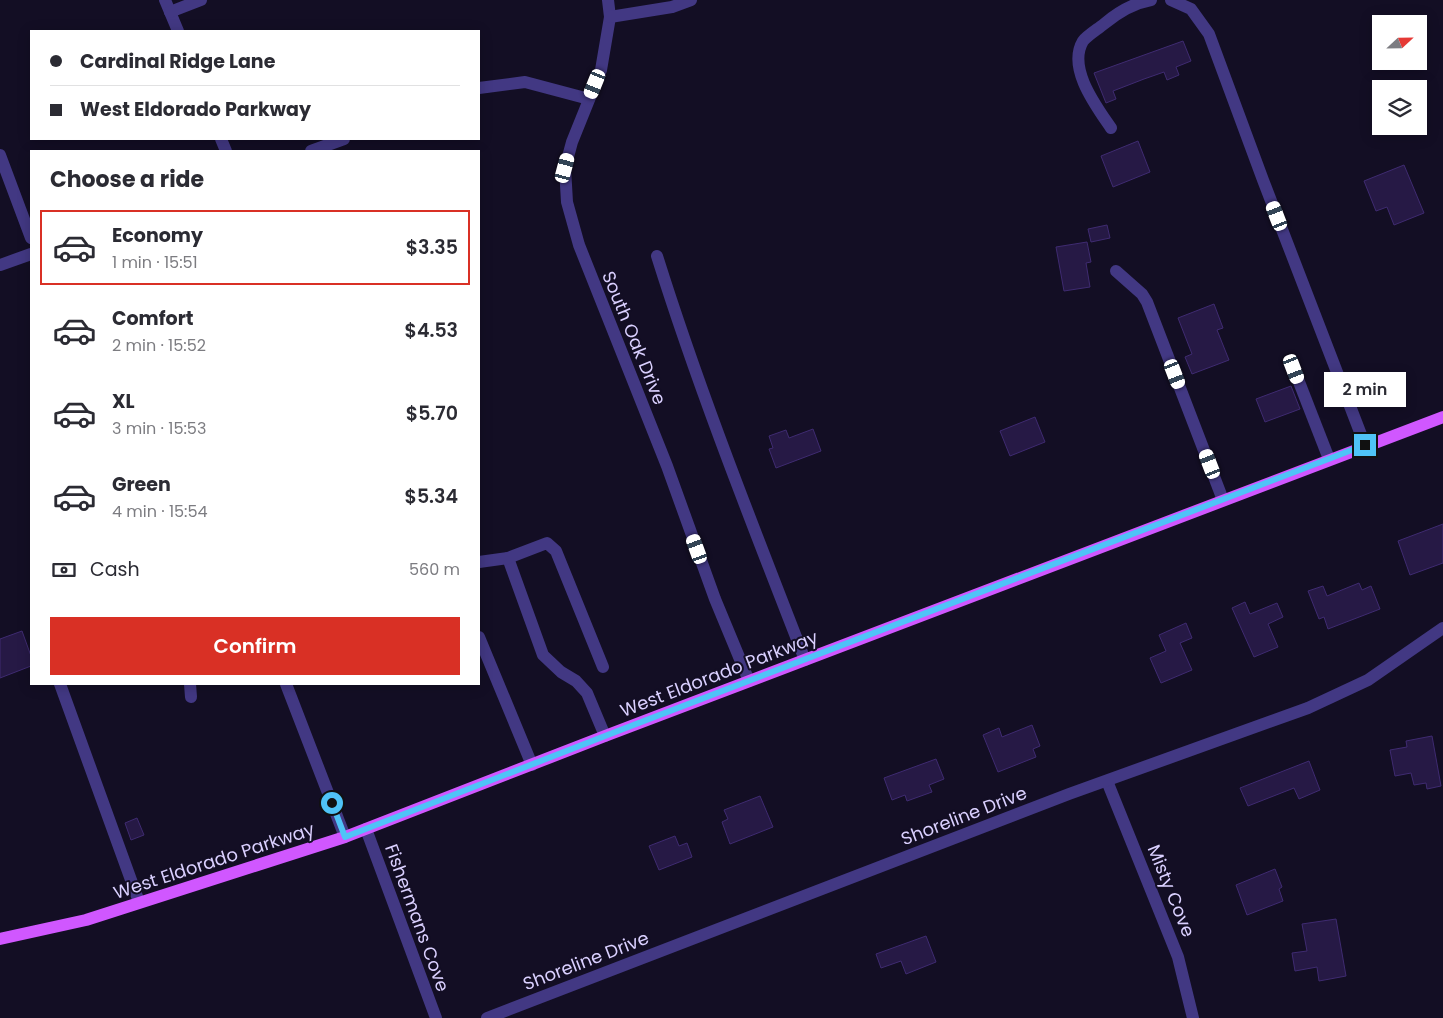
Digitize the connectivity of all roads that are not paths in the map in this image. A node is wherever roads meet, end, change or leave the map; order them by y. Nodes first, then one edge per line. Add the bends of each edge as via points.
1 (165, 0) edge
2 (201, 0) edge
3 (608, 0) edge
4 (691, 0) edge
5 (1151, 0) edge
6 (1171, 0) edge
7 (170, 12) junction
8 (610, 17) junction
9 (178, 30) edge
10 (480, 88) edge
11 (589, 99) junction
12 (1111, 128) dead end
13 (341, 140) edge
14 (314, 150) edge
15 (0, 155) edge
16 (30, 235) edge
17 (30, 254) edge
18 (657, 256) dead end
19 (0, 265) edge
20 (1116, 271) dead end
21 (1294, 369) dead end
22 (1443, 417) edge
23 (1365, 445) junction
24 (1329, 459) junction
25 (1224, 500) junction
26 (508, 558) junction
27 (480, 562) edge
28 (1443, 628) edge
29 (480, 639) edge
30 (805, 660) junction
31 (604, 667) dead end
32 (749, 681) junction
33 (60, 685) edge
34 (190, 685) edge
35 (286, 685) edge
36 (191, 697) dead end
37 (605, 736) junction
38 (532, 764) junction
39 (1107, 781) junction
40 (366, 829) junction
41 (345, 837) junction
42 (139, 902) junction
43 (0, 938) edge
44 (436, 1018) edge
45 (487, 1018) edge
46 (1193, 1018) edge

1 - 7 street
2 - 7 street
3 - 8 street, South Oak Drive
4 - 8 street via 672,7
5 - 12 street via 1114,16 1084,40 1077,58 1083,80
6 - 23 street via 1191,9 1209,34
7 - 9 street
8 - 11 street, South Oak Drive via 601,70
10 - 11 street via 525,82
11 - 32 street, South Oak Drive via 565,168 567,202 578,245
13 - 14 street
15 - 16 street
17 - 19 street
18 - 30 street via 684,341
20 - 25 street via 1148,302
21 - 24 street
22 - 23 main road, West Eldorado Parkway
23 - 24 main road, West Eldorado Parkway
24 - 25 main road, West Eldorado Parkway
25 - 30 main road, West Eldorado Parkway
26 - 27 street
26 - 31 street via 547,543 556,551
26 - 37 street via 544,655 587,693
28 - 39 street, Shoreline Drive via 1368,680 1308,708
29 - 38 street
30 - 32 main road, West Eldorado Parkway
32 - 37 main road, West Eldorado Parkway
33 - 42 street
34 - 36 street
35 - 41 street
37 - 38 main road, West Eldorado Parkway
38 - 40 main road, West Eldorado Parkway
39 - 45 street, Shoreline Drive
39 - 46 street, Misty Cove via 1178,956
40 - 41 main road, West Eldorado Parkway
40 - 44 street, Fishermans Cove
41 - 42 main road, West Eldorado Parkway
42 - 43 main road, West Eldorado Parkway via 86,920

